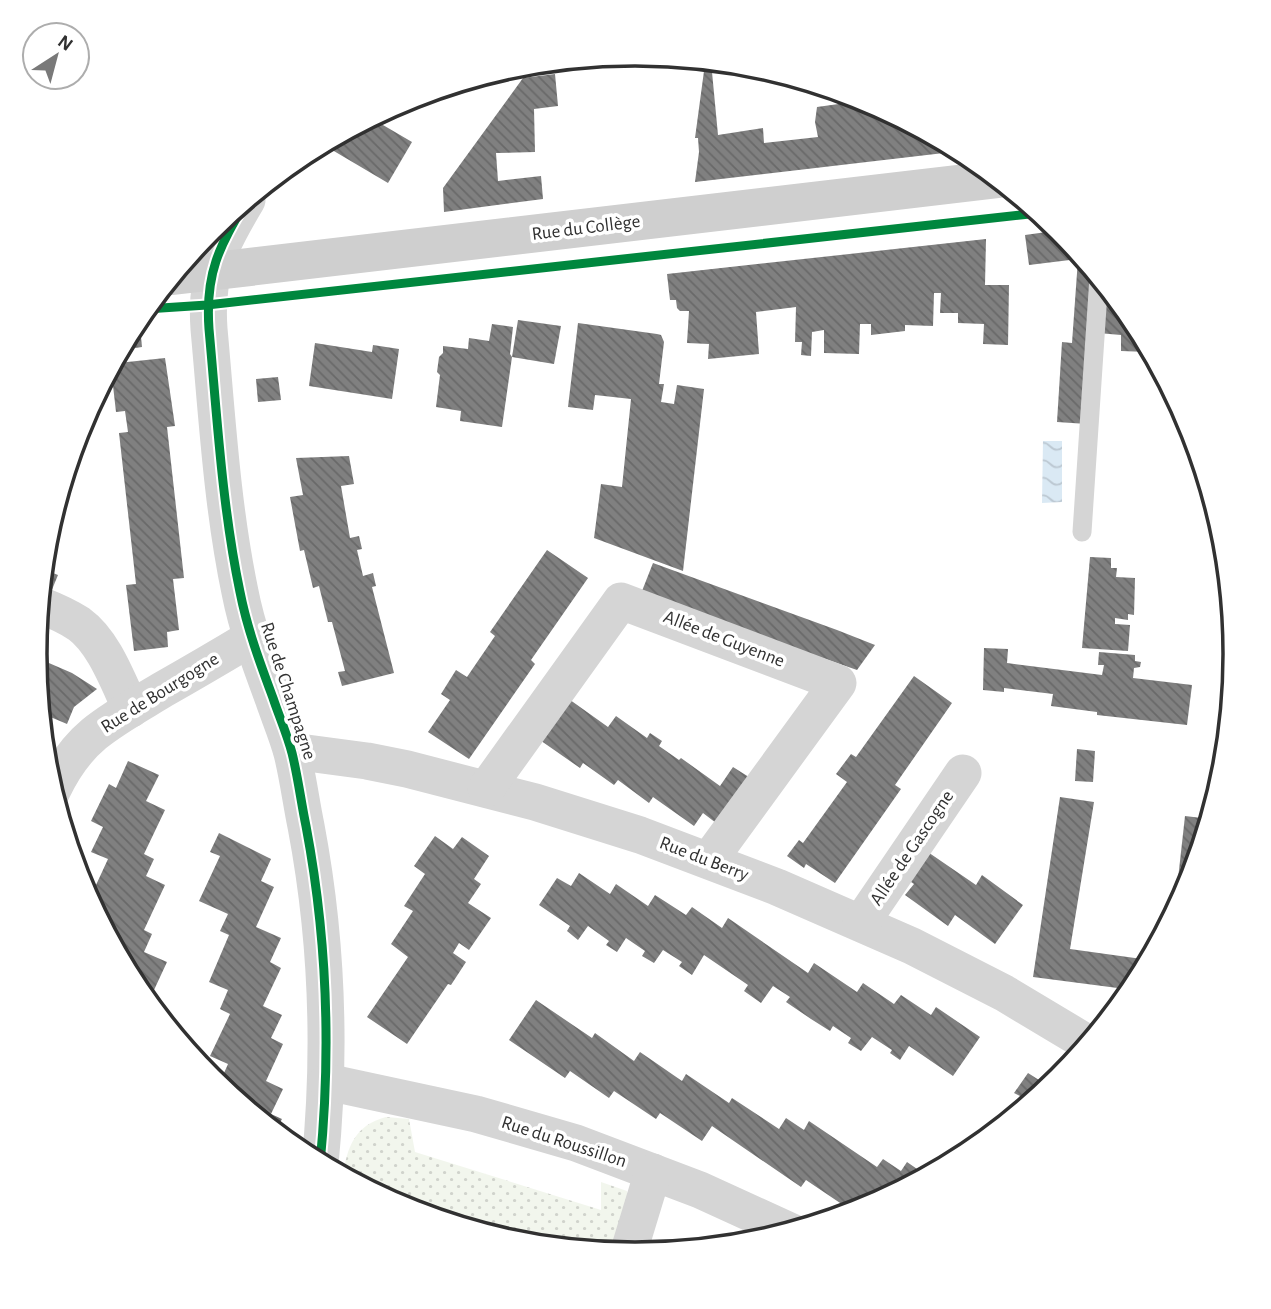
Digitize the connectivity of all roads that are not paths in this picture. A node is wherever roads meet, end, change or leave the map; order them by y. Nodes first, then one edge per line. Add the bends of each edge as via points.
1 (984, 181) edge
2 (231, 228) edge
3 (212, 272) junction
4 (187, 275) edge
5 (1098, 291) edge
6 (1082, 532) dead end
7 (50, 608) edge
8 (251, 638) junction
9 (131, 709) junction
10 (292, 751) junction
11 (963, 773) dead end
12 (60, 776) edge
13 (486, 789) junction
14 (709, 860) junction
15 (861, 923) junction
16 (1081, 1039) edge
17 (327, 1082) junction
18 (321, 1152) edge
19 (653, 1172) junction
20 (777, 1225) edge
21 (631, 1243) edge

1 - 3 street, Rue du Collège
2 - 3 street, Rue de Champagne
3 - 4 street, Rue du Collège
3 - 8 street, Rue de Champagne via 207,304 226,507
5 - 6 lane
7 - 9 street via 92,635
8 - 9 street, Rue de Bourgogne
8 - 10 street, Rue de Champagne
9 - 12 street, Rue de Bourgogne via 81,746
10 - 13 street, Rue du Berry via 367,761
10 - 17 street, Rue de Champagne via 316,891
11 - 15 street, Allée de Gascogne
13 - 14 street, Rue du Berry
13 - 14 street, Allée de Guyenne via 621,601 838,682
14 - 15 street, Rue du Berry
15 - 16 street, Rue du Berry via 1004,993
17 - 18 street, Rue de Champagne
17 - 19 street, Rue du Roussillon via 500,1121
19 - 20 street, Rue du Roussillon
19 - 21 street

